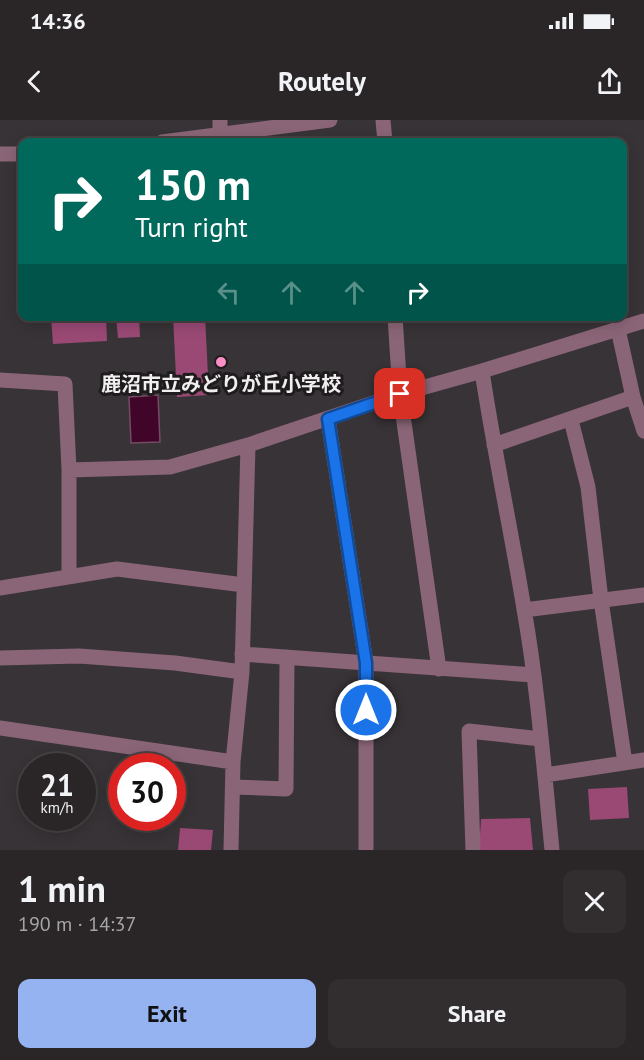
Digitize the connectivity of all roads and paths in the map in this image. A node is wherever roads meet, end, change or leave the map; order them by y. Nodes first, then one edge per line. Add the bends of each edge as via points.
1 (330, 120) edge
2 (383, 120) edge
3 (305, 122) edge
4 (220, 128) edge
5 (179, 138) edge
6 (385, 138) edge
7 (0, 154) edge
8 (18, 154) edge
9 (395, 321) edge
10 (644, 321) edge
11 (618, 329) junction
12 (482, 371) junction
13 (0, 380) edge
14 (400, 394) junction
15 (633, 397) junction
16 (328, 419) junction
17 (571, 420) junction
18 (644, 431) edge
19 (248, 445) junction
20 (494, 445) junction
21 (69, 470) junction
22 (69, 577) junction
23 (244, 585) junction
24 (0, 588) edge
25 (644, 595) edge
26 (600, 600) junction
27 (525, 610) junction
28 (242, 654) junction
29 (287, 657) junction
30 (0, 658) edge
31 (366, 663) junction
32 (439, 669) junction
33 (242, 672) junction
34 (534, 675) junction
35 (0, 728) edge
36 (541, 739) junction
37 (644, 760) edge
38 (233, 762) junction
39 (625, 763) junction
40 (545, 775) junction
41 (233, 787) junction
42 (231, 850) edge
43 (366, 850) edge
44 (473, 850) edge
45 (552, 850) edge

1 - 3 street
2 - 6 street
3 - 4 street
4 - 5 street
7 - 8 street
9 - 14 street
10 - 11 street
11 - 12 street
11 - 15 street
12 - 14 street
12 - 20 street
13 - 21 street via 65,384
14 - 16 street
14 - 32 street
15 - 17 street
15 - 18 street
16 - 19 street
16 - 31 street
17 - 20 street
17 - 26 street via 588,487
19 - 21 street via 170,467
19 - 23 street
20 - 27 street
21 - 22 street
22 - 23 street via 117,569
22 - 24 street
23 - 28 street
25 - 26 street
26 - 27 street
26 - 39 street
27 - 34 street
28 - 29 street
28 - 33 street
29 - 31 street
29 - 41 street via 286,789
30 - 33 street via 79,656
31 - 32 street
31 - 43 street
32 - 34 street
33 - 38 street
34 - 36 street
35 - 38 street
36 - 40 street
36 - 44 street via 469,731
37 - 39 street
38 - 41 street
39 - 40 street
40 - 45 street
41 - 42 street

